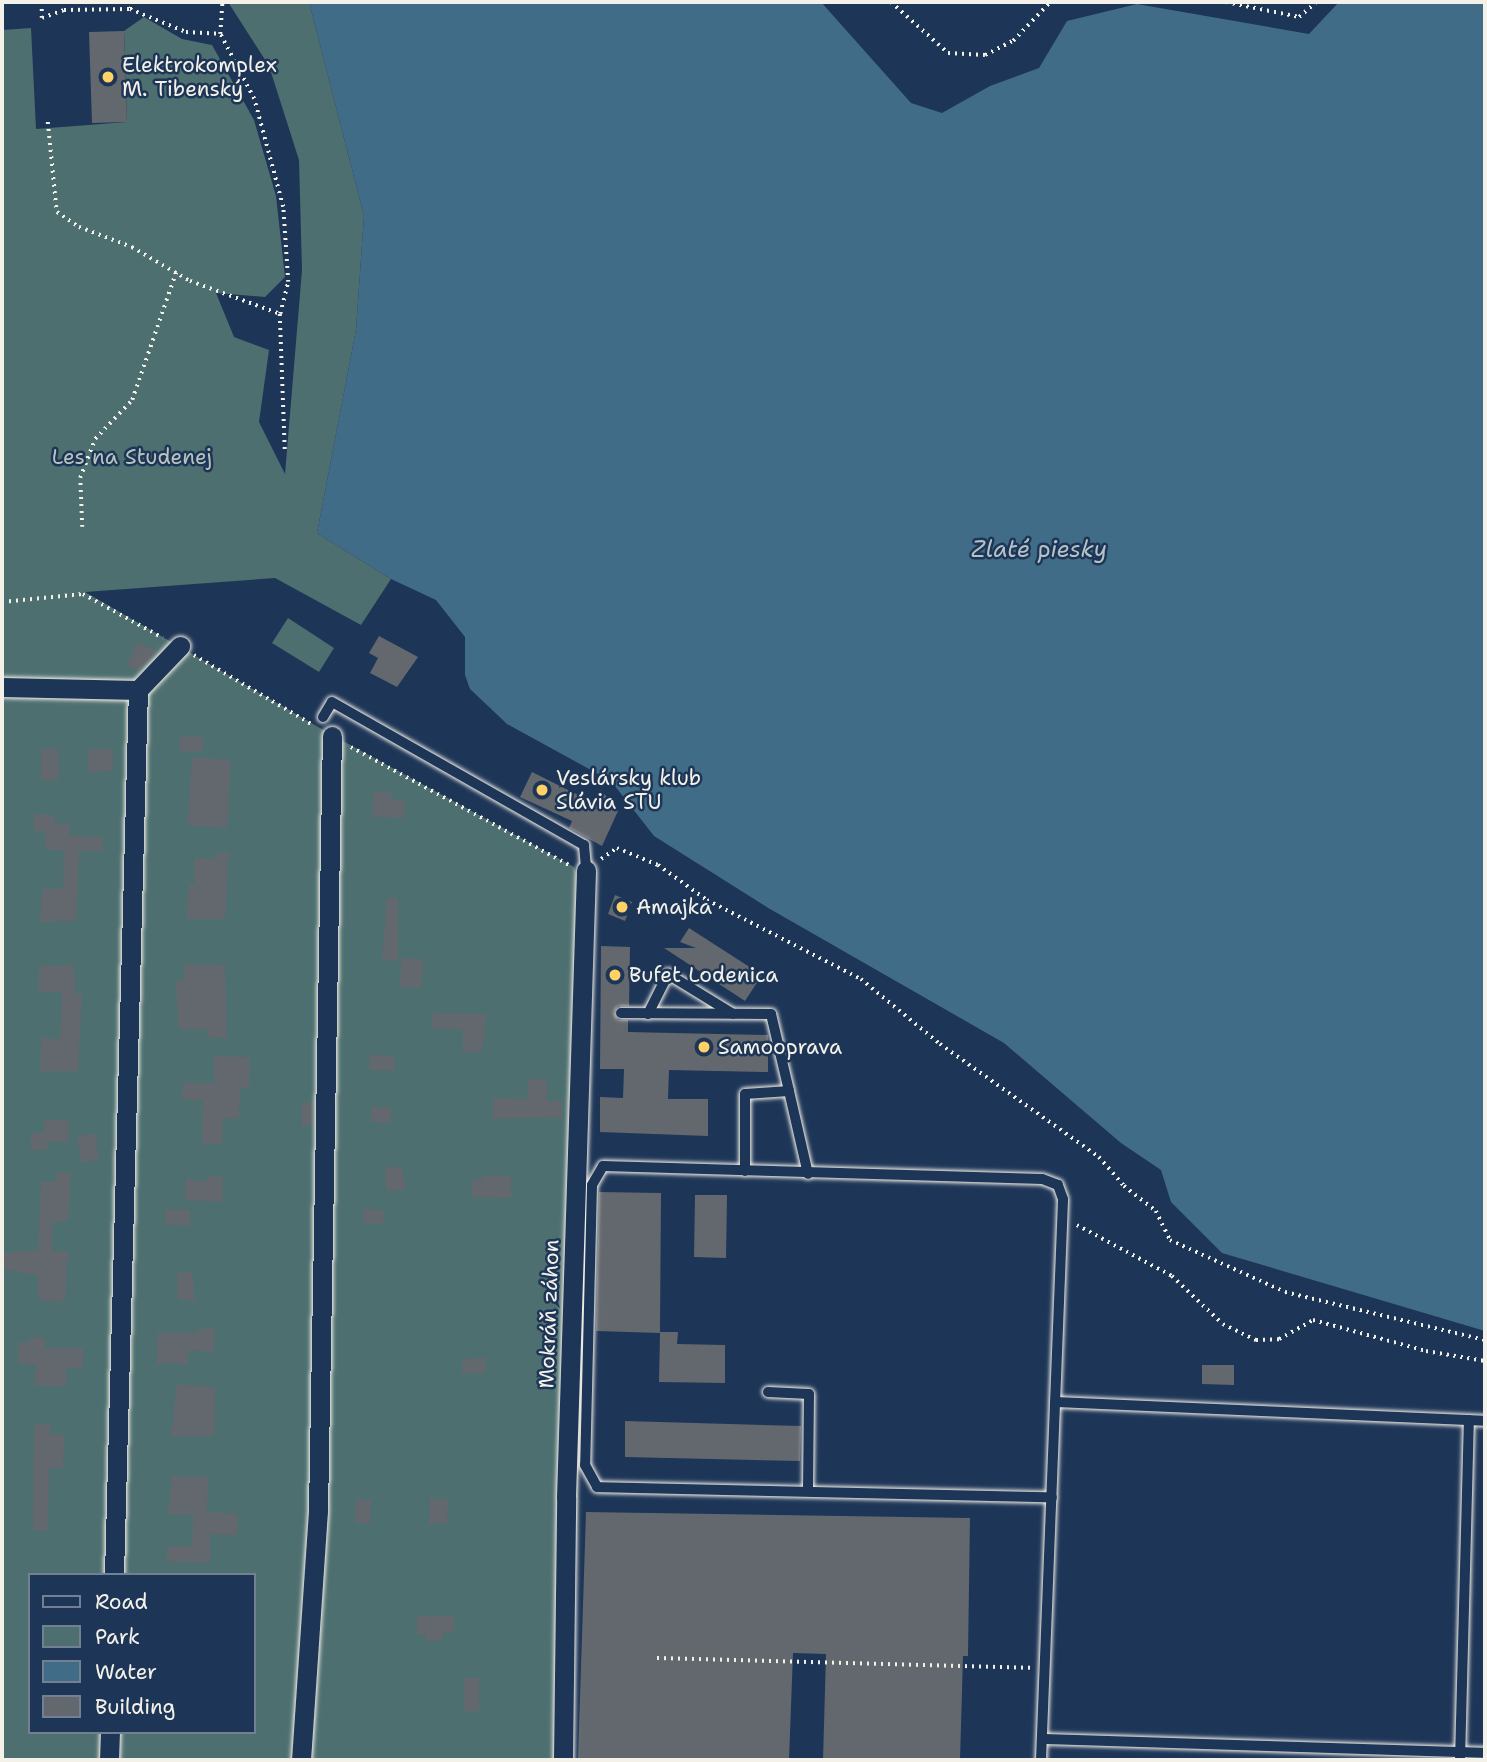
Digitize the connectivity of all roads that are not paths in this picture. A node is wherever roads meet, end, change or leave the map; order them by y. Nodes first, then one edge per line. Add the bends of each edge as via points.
1 (180, 646) dead end
2 (2, 687) edge
3 (138, 690) junction
4 (323, 717) dead end
5 (332, 736) dead end
6 (586, 870) joint
7 (621, 1013) dead end
8 (648, 1013) junction
9 (733, 1014) junction
10 (789, 1091) junction
11 (745, 1171) junction
12 (808, 1174) junction
13 (768, 1392) dead end
14 (1055, 1402) junction
15 (1469, 1420) junction
16 (1485, 1421) edge
17 (808, 1490) junction
18 (1052, 1497) junction
19 (114, 1573) edge
20 (110, 1734) edge
21 (1042, 1739) junction
22 (1485, 1753) edge
23 (1460, 1756) edge
24 (109, 1760) edge
25 (300, 1760) edge
26 (563, 1760) edge
27 (1041, 1760) edge

1 - 3 street
2 - 3 street
3 - 19 street
4 - 6 lane via 332,702 584,845
5 - 25 street via 318,1511
6 - 26 street, Mokráň záhon via 566,1497
7 - 8 lane
8 - 9 lane
8 - 9 lane via 668,974
9 - 10 lane via 771,1014
10 - 11 lane via 745,1094
10 - 12 lane
11 - 12 lane
11 - 17 lane via 603,1166 592,1185 585,1465 597,1487
12 - 14 lane via 1042,1179 1058,1185 1063,1217
13 - 17 lane via 810,1394
14 - 15 lane
14 - 18 lane
15 - 16 lane
15 - 23 lane
17 - 18 lane
18 - 21 lane
20 - 24 street
21 - 23 lane
21 - 27 lane
22 - 23 lane

